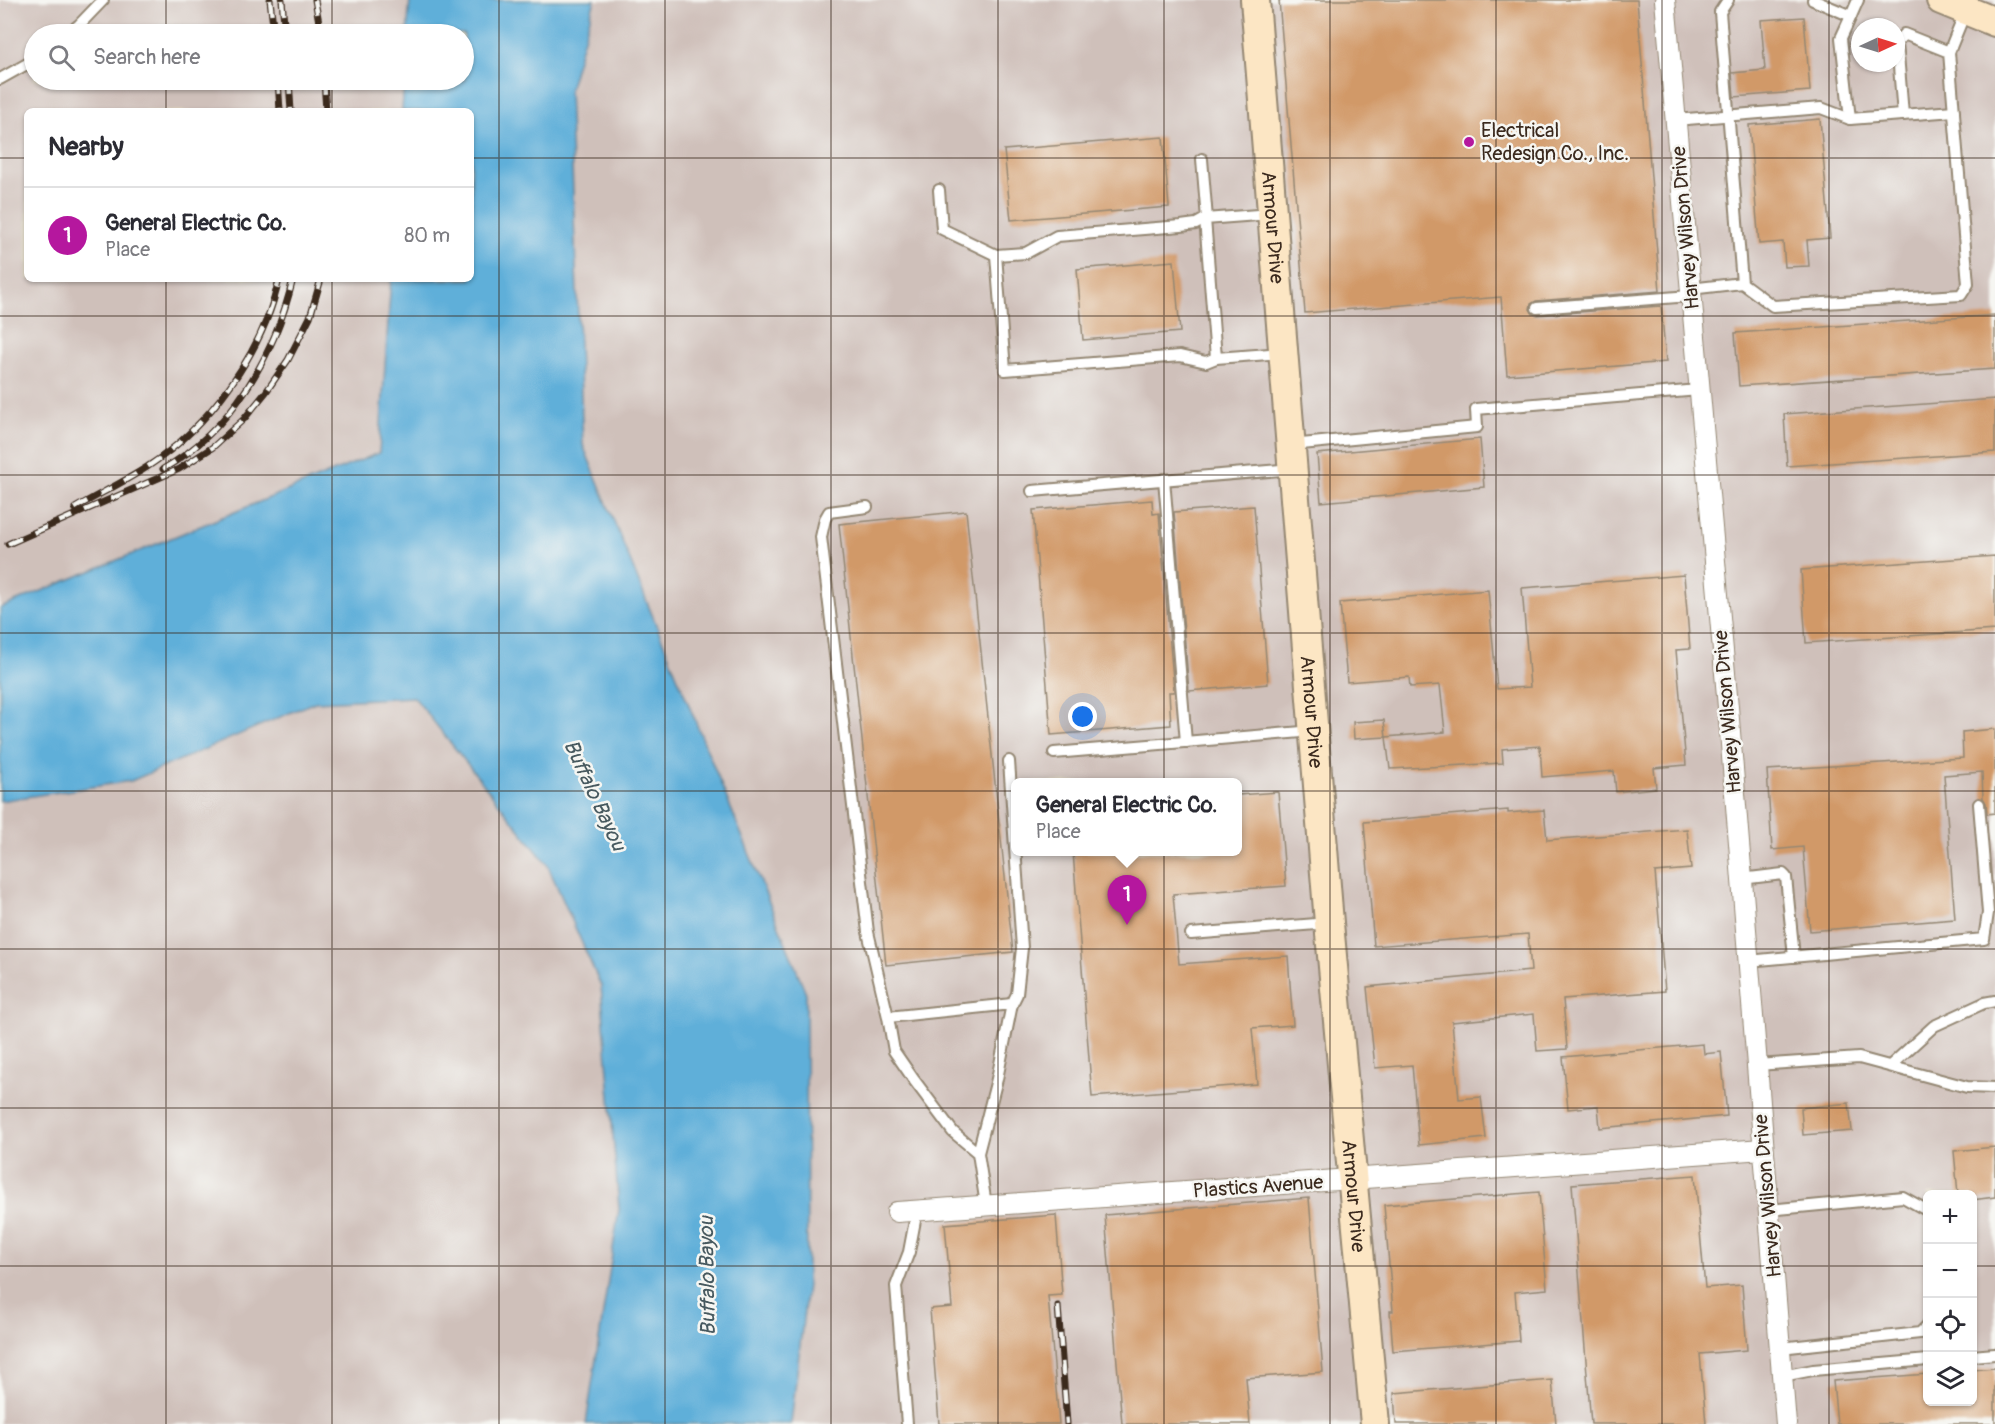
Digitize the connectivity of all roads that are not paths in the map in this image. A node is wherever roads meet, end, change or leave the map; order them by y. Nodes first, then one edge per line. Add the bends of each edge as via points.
1 (103, 0) edge
2 (1255, 0) edge
3 (1665, 0) edge
4 (1728, 0) edge
5 (1813, 0) edge
6 (1858, 0) edge
7 (1953, 5) edge
8 (1851, 16) junction
9 (1995, 22) edge
10 (81, 24) edge
11 (1949, 52) junction
12 (24, 66) edge
13 (0, 79) edge
14 (1954, 111) junction
15 (1903, 115) junction
16 (1728, 116) junction
17 (1850, 119) junction
18 (1675, 120) junction
19 (1202, 159) dead end
20 (939, 190) dead end
21 (1272, 214) junction
22 (1206, 219) junction
23 (996, 255) junction
24 (1742, 283) junction
25 (1690, 293) junction
26 (1537, 309) dead end
27 (1283, 353) junction
28 (1216, 358) junction
29 (1699, 390) junction
30 (1291, 457) junction
31 (1164, 480) junction
32 (1032, 491) dead end
33 (867, 507) dead end
34 (1314, 731) junction
35 (1186, 742) junction
36 (1054, 753) dead end
37 (1009, 761) dead end
38 (1011, 790) edge
39 (1979, 804) dead end
40 (1016, 856) edge
41 (1741, 879) junction
42 (1329, 922) junction
43 (1191, 934) dead end
44 (1794, 957) junction
45 (1748, 961) junction
46 (1995, 1002) edge
47 (1012, 1004) junction
48 (888, 1017) junction
49 (1756, 1065) junction
50 (1890, 1066) junction
51 (1995, 1088) edge
52 (1763, 1149) junction
53 (978, 1153) junction
54 (1353, 1180) junction
55 (986, 1205) junction
56 (1923, 1208) edge
57 (917, 1210) junction
58 (1769, 1210) junction
59 (897, 1212) dead end
60 (1923, 1330) edge
61 (1780, 1348) junction
62 (1995, 1354) edge
63 (1977, 1356) edge
64 (1923, 1360) edge
65 (1782, 1376) junction
66 (907, 1424) edge
67 (1375, 1424) edge
68 (1786, 1424) edge

1 - 10 lane
2 - 21 street, Armour Drive
3 - 18 street, Harvey Wilson Drive
4 - 16 lane via 1720,12
5 - 8 lane
6 - 8 lane
7 - 9 street
7 - 11 lane
8 - 17 lane via 1841,38
11 - 14 lane
11 - 15 lane via 1904,34 1897,42
12 - 13 lane
14 - 15 lane
14 - 24 lane via 1968,284 1960,295 1773,306
15 - 17 lane
16 - 17 lane via 1821,108
16 - 18 lane
16 - 24 lane
18 - 25 street, Harvey Wilson Drive
19 - 22 lane
20 - 23 lane via 942,229
21 - 22 lane
21 - 27 street, Armour Drive
22 - 23 lane via 1181,226 1056,236 1026,253
22 - 28 lane
23 - 28 lane via 1005,370 1180,356 1206,362
24 - 25 lane
25 - 26 lane
25 - 29 street, Harvey Wilson Drive
27 - 28 lane
27 - 30 street, Armour Drive
29 - 30 lane via 1476,409 1477,427
29 - 41 street, Harvey Wilson Drive
30 - 31 lane
30 - 34 street, Armour Drive
31 - 32 lane
31 - 35 lane
33 - 48 lane via 829,512 821,537 868,932
34 - 35 lane
34 - 42 street, Armour Drive
35 - 36 lane
37 - 38 lane
39 - 44 lane via 1988,913 1984,939
40 - 47 lane via 1022,948 1017,994
41 - 44 lane via 1783,874 1786,877
41 - 45 street, Harvey Wilson Drive
42 - 43 lane
42 - 54 street, Armour Drive
44 - 45 lane
45 - 49 street, Harvey Wilson Drive
46 - 50 lane via 1984,1003 1934,1026
47 - 48 lane
47 - 53 lane
48 - 53 lane via 894,1051 953,1132
49 - 50 lane via 1859,1058
49 - 52 street, Harvey Wilson Drive
50 - 51 lane via 1967,1088
52 - 54 street, Plastics Avenue
52 - 58 street, Harvey Wilson Drive
53 - 55 lane
54 - 55 street, Plastics Avenue
54 - 67 street, Armour Drive
55 - 57 street, Plastics Avenue
56 - 58 lane via 1903,1197
57 - 59 street, Plastics Avenue
57 - 66 lane via 909,1252 896,1286
58 - 61 street, Harvey Wilson Drive
60 - 61 lane
61 - 65 street, Harvey Wilson Drive
62 - 63 lane
64 - 65 lane
65 - 68 street, Harvey Wilson Drive

